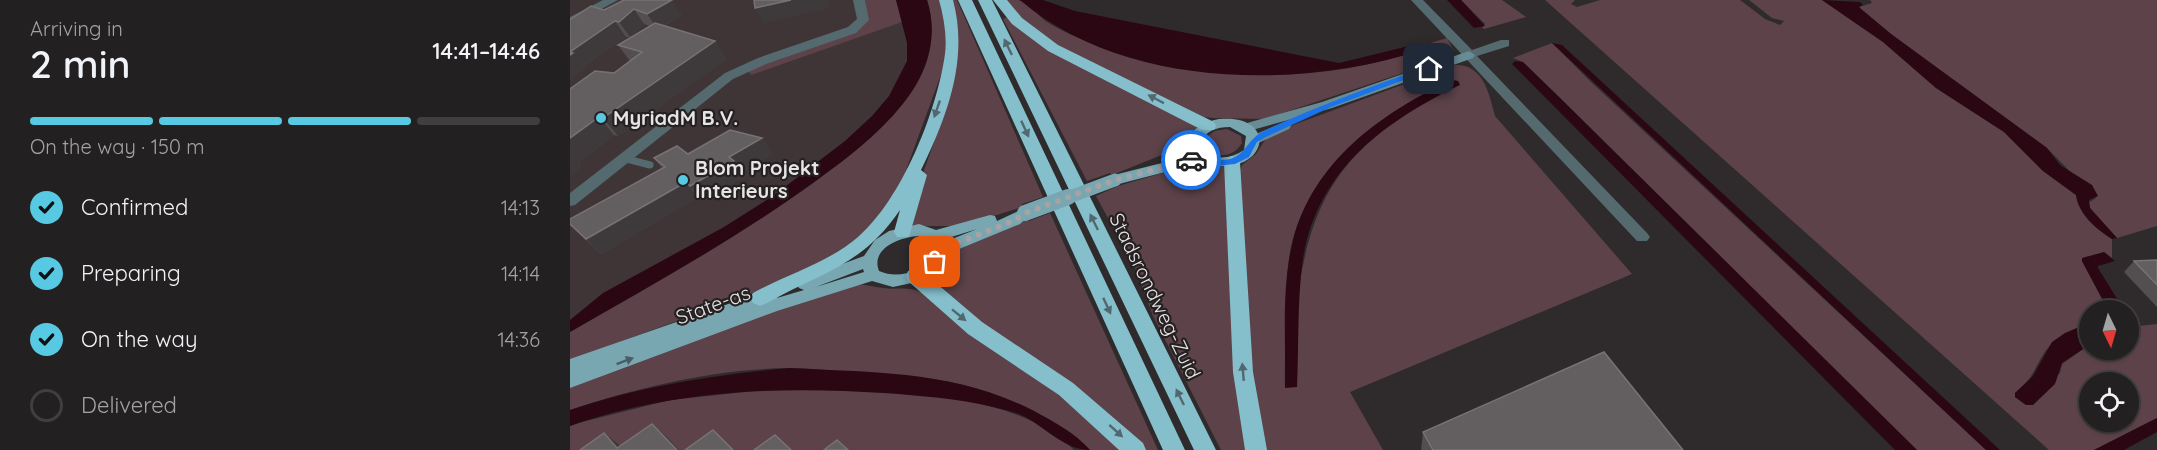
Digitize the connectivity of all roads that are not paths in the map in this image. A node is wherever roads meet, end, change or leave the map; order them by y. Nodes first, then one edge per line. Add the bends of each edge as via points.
1 (612, 0) edge
2 (859, 0) edge
3 (946, 0) edge
4 (965, 0) edge
5 (985, 0) edge
6 (1000, 0) edge
7 (1417, 0) edge
8 (570, 22) edge
9 (1505, 43) dead end
10 (1469, 55) junction
11 (1328, 105) junction
12 (1208, 126) junction
13 (1245, 128) junction
14 (1254, 140) junction
15 (1196, 152) junction
16 (921, 155) junction
17 (623, 158) junction
18 (1232, 162) junction
19 (650, 165) dead end
20 (570, 201) edge
21 (903, 232) junction
22 (1642, 237) dead end
23 (939, 243) junction
24 (871, 267) junction
25 (915, 276) junction
26 (760, 298) junction
27 (570, 366) edge
28 (570, 381) edge
29 (1135, 450) edge
30 (1174, 450) edge
31 (1205, 450) edge
32 (1257, 450) edge

1 - 8 street
2 - 17 street via 863,20 852,30 729,76
3 -> 16 highway via 952,54
4 -> 30 highway
31 -> 5 highway, Stadsrondweg-Zuid
12 -> 6 highway via 1053,48 1017,21
7 - 10 street
9 - 10 street
10 - 11 street
10 - 22 street
11 - 13 street
11 - 14 street
12 - 13 main road via 1231,123
12 - 15 main road via 1197,134
13 - 14 main road
14 - 18 main road via 1245,155
15 - 18 main road via 1215,163
15 - 23 main road, bridge via 1025,213 1015,220
16 - 21 highway
16 - 26 highway via 886,220 865,241 833,263
17 - 19 lane
17 - 20 street
32 -> 18 highway via 1243,372
21 - 23 main road via 919,230
21 - 24 main road via 881,243
23 - 25 main road via 935,262
24 - 25 main road via 887,281
24 - 26 main road, State-as
28 -> 24 main road, State-as
25 -> 29 highway via 975,328 1066,389
26 - 27 main road, State-as

